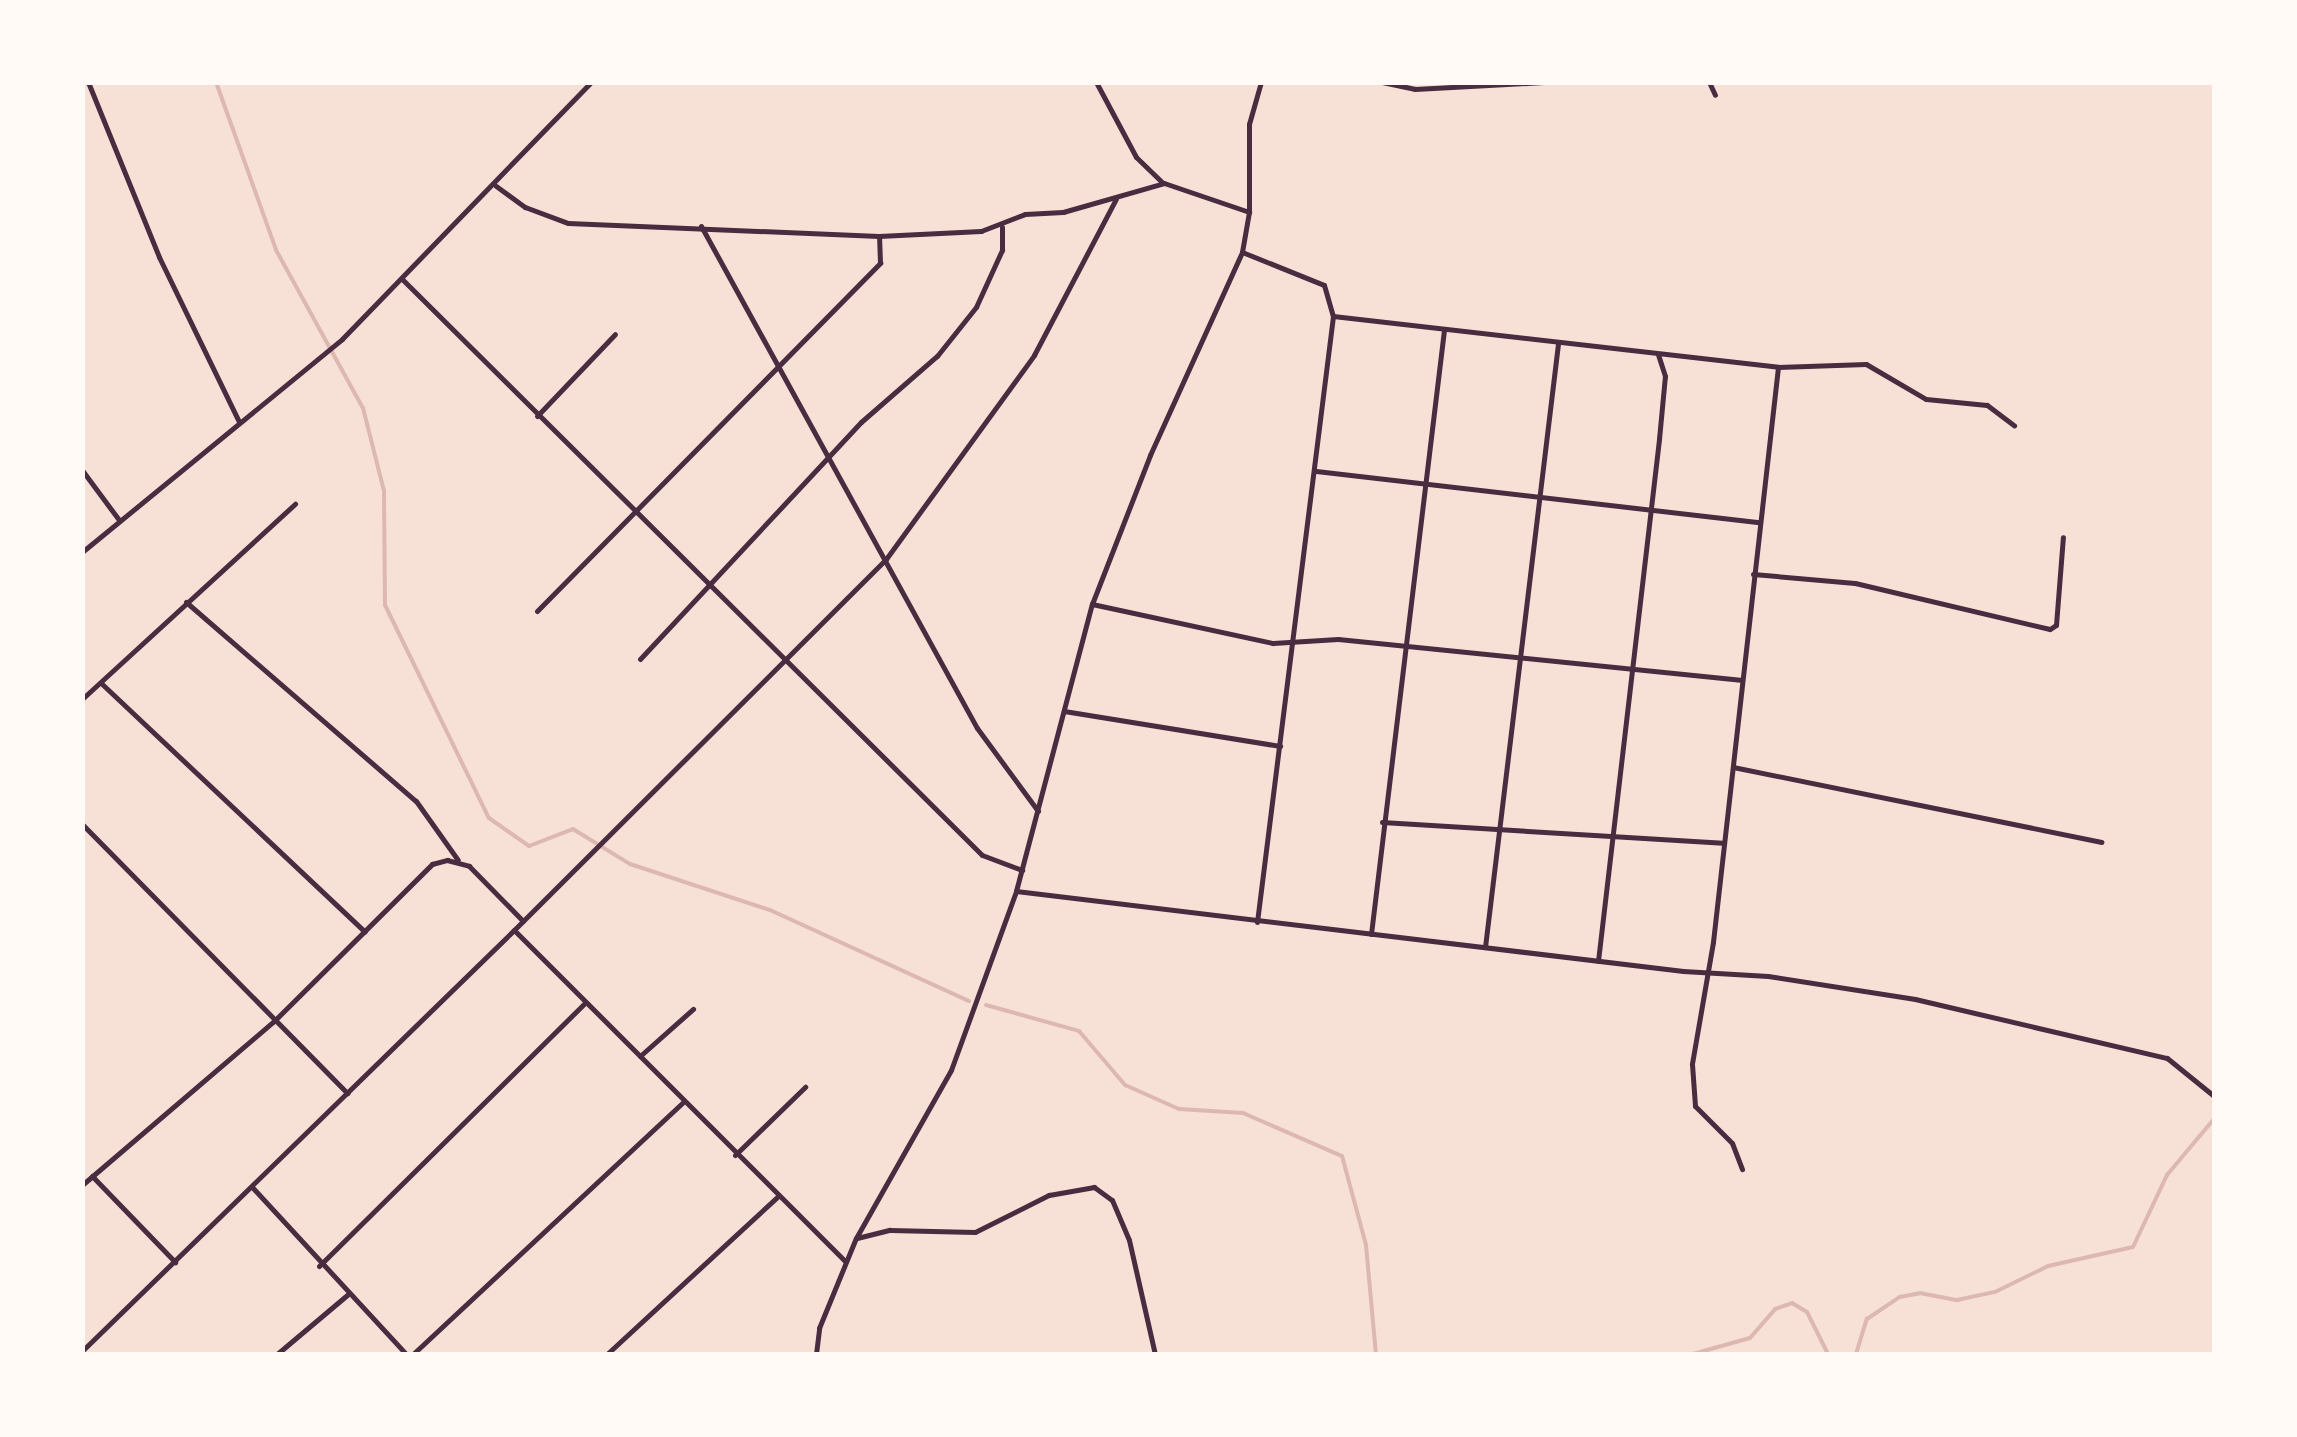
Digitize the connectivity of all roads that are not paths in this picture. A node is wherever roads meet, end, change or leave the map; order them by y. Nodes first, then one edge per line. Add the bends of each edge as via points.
1 (88, 82) edge
2 (590, 82) edge
3 (1096, 82) edge
4 (1261, 82) edge
5 (1382, 82) edge
6 (1544, 82) edge
7 (1709, 82) edge
8 (1715, 95) dead end
9 (1164, 183) junction
10 (496, 186) junction
11 (1116, 199) junction
12 (1250, 212) junction
13 (701, 226) junction
14 (1002, 227) junction
15 (879, 236) junction
16 (1242, 252) junction
17 (402, 280) junction
18 (1334, 316) junction
19 (1444, 330) junction
20 (615, 334) dead end
21 (1558, 344) junction
22 (1658, 352) junction
23 (778, 366) junction
24 (1778, 367) junction
25 (537, 416) junction
26 (239, 422) junction
27 (2014, 425) dead end
28 (830, 459) junction
29 (82, 470) edge
30 (1316, 471) junction
31 (1428, 487) junction
32 (1541, 500) junction
33 (295, 504) dead end
34 (635, 510) junction
35 (1650, 512) junction
36 (120, 520) junction
37 (1759, 522) junction
38 (2064, 537) dead end
39 (82, 552) edge
40 (886, 559) junction
41 (1753, 574) junction
42 (710, 588) junction
43 (186, 602) junction
44 (1092, 604) junction
45 (536, 611) dead end
46 (1294, 641) junction
47 (1408, 644) junction
48 (1519, 658) junction
49 (640, 659) dead end
50 (784, 661) junction
51 (1631, 669) junction
52 (1740, 680) junction
53 (102, 684) junction
54 (82, 700) edge
55 (1064, 711) junction
56 (1280, 746) junction
57 (1733, 767) junction
58 (1038, 811) junction
59 (1382, 822) junction
60 (82, 824) edge
61 (1499, 825) junction
62 (1612, 833) junction
63 (2101, 842) dead end
64 (1722, 843) junction
65 (459, 861) junction
66 (1022, 870) junction
67 (1016, 890) junction
68 (523, 921) junction
69 (1257, 922) junction
70 (514, 930) junction
71 (366, 932) junction
72 (1371, 934) junction
73 (1485, 947) junction
74 (1598, 961) junction
75 (1704, 974) junction
76 (586, 1002) junction
77 (694, 1008) dead end
78 (274, 1021) junction
79 (640, 1056) junction
80 (805, 1087) dead end
81 (347, 1094) junction
82 (2214, 1096) edge
83 (682, 1102) junction
84 (735, 1155) junction
85 (1742, 1169) dead end
86 (92, 1176) junction
87 (82, 1185) edge
88 (252, 1186) junction
89 (777, 1196) junction
90 (856, 1238) junction
91 (846, 1261) junction
92 (175, 1262) junction
93 (319, 1266) junction
94 (347, 1294) junction
95 (82, 1352) edge
96 (277, 1354) edge
97 (409, 1354) edge
98 (607, 1354) edge
99 (816, 1354) edge
100 (1155, 1354) edge

1 - 26 street via 159,257
2 - 10 street
3 - 9 street via 1136,157
4 - 12 street via 1248,124
5 - 6 street via 1415,89
7 - 8 street
9 - 11 street
9 - 12 street
10 - 13 street via 568,223
10 - 17 street
11 - 14 street via 1025,214
11 - 40 street via 1034,355
12 - 16 street
13 - 15 street
13 - 23 street
14 - 15 street
14 - 28 street via 1002,250 976,307 937,356 861,422
15 - 23 street via 880,263
16 - 18 street via 1324,285
16 - 44 street via 1150,455
17 - 25 street
17 - 26 street via 342,339
18 - 19 street
18 - 30 street
19 - 21 street
19 - 31 street
20 - 25 street
21 - 22 street
21 - 32 street
22 - 24 street
22 - 35 street via 1664,376
23 - 28 street
23 - 34 street
24 - 27 street via 1866,364 1926,399 1987,405
24 - 37 street
25 - 34 street
26 - 36 street
28 - 40 street
28 - 42 street
29 - 36 street
30 - 31 street
30 - 46 street
31 - 32 street
31 - 47 street
32 - 35 street
32 - 48 street
33 - 43 street
34 - 42 street
34 - 45 street
35 - 37 street
35 - 51 street
36 - 39 street
37 - 41 street
38 - 41 street via 2056,625 2050,629 1855,584
40 - 50 street
40 - 58 street via 977,728
41 - 52 street
42 - 49 street
42 - 50 street
43 - 53 street
43 - 65 street via 416,801
44 - 46 street via 1234,638
44 - 55 street
46 - 47 street
46 - 56 street
47 - 48 street
47 - 59 street
48 - 51 street
48 - 61 street
50 - 66 street via 982,854
50 - 68 street
51 - 52 street
51 - 62 street
52 - 57 street
53 - 54 street
53 - 71 street
55 - 56 street
55 - 58 street
56 - 69 street
57 - 63 street
57 - 64 street
58 - 66 street
59 - 61 street
59 - 72 street
60 - 78 street
61 - 62 street
61 - 73 street
62 - 64 street
62 - 74 street
64 - 75 street
65 - 68 street
65 - 71 street via 432,864
66 - 67 street
67 - 69 street
67 - 90 street via 951,1070
68 - 70 street
69 - 72 street
70 - 76 street
70 - 81 street
71 - 78 street
72 - 73 street
73 - 74 street
74 - 75 street
75 - 82 street via 1768,976 1915,1000 2167,1058
75 - 85 street via 1692,1094 1695,1106 1732,1144
76 - 79 street
76 - 93 street
77 - 79 street
78 - 81 street
78 - 86 street
79 - 83 street
80 - 84 street
81 - 88 street
83 - 84 street
83 - 97 street
84 - 89 street
86 - 87 street
86 - 92 street
88 - 92 street
88 - 93 street
89 - 91 street
89 - 98 street
90 - 91 street
90 - 100 street via 890,1230 975,1232 1049,1194 1094,1187 1112,1200 1129,1240
91 - 99 street via 819,1328
92 - 95 street
93 - 94 street
94 - 96 street
94 - 97 street

